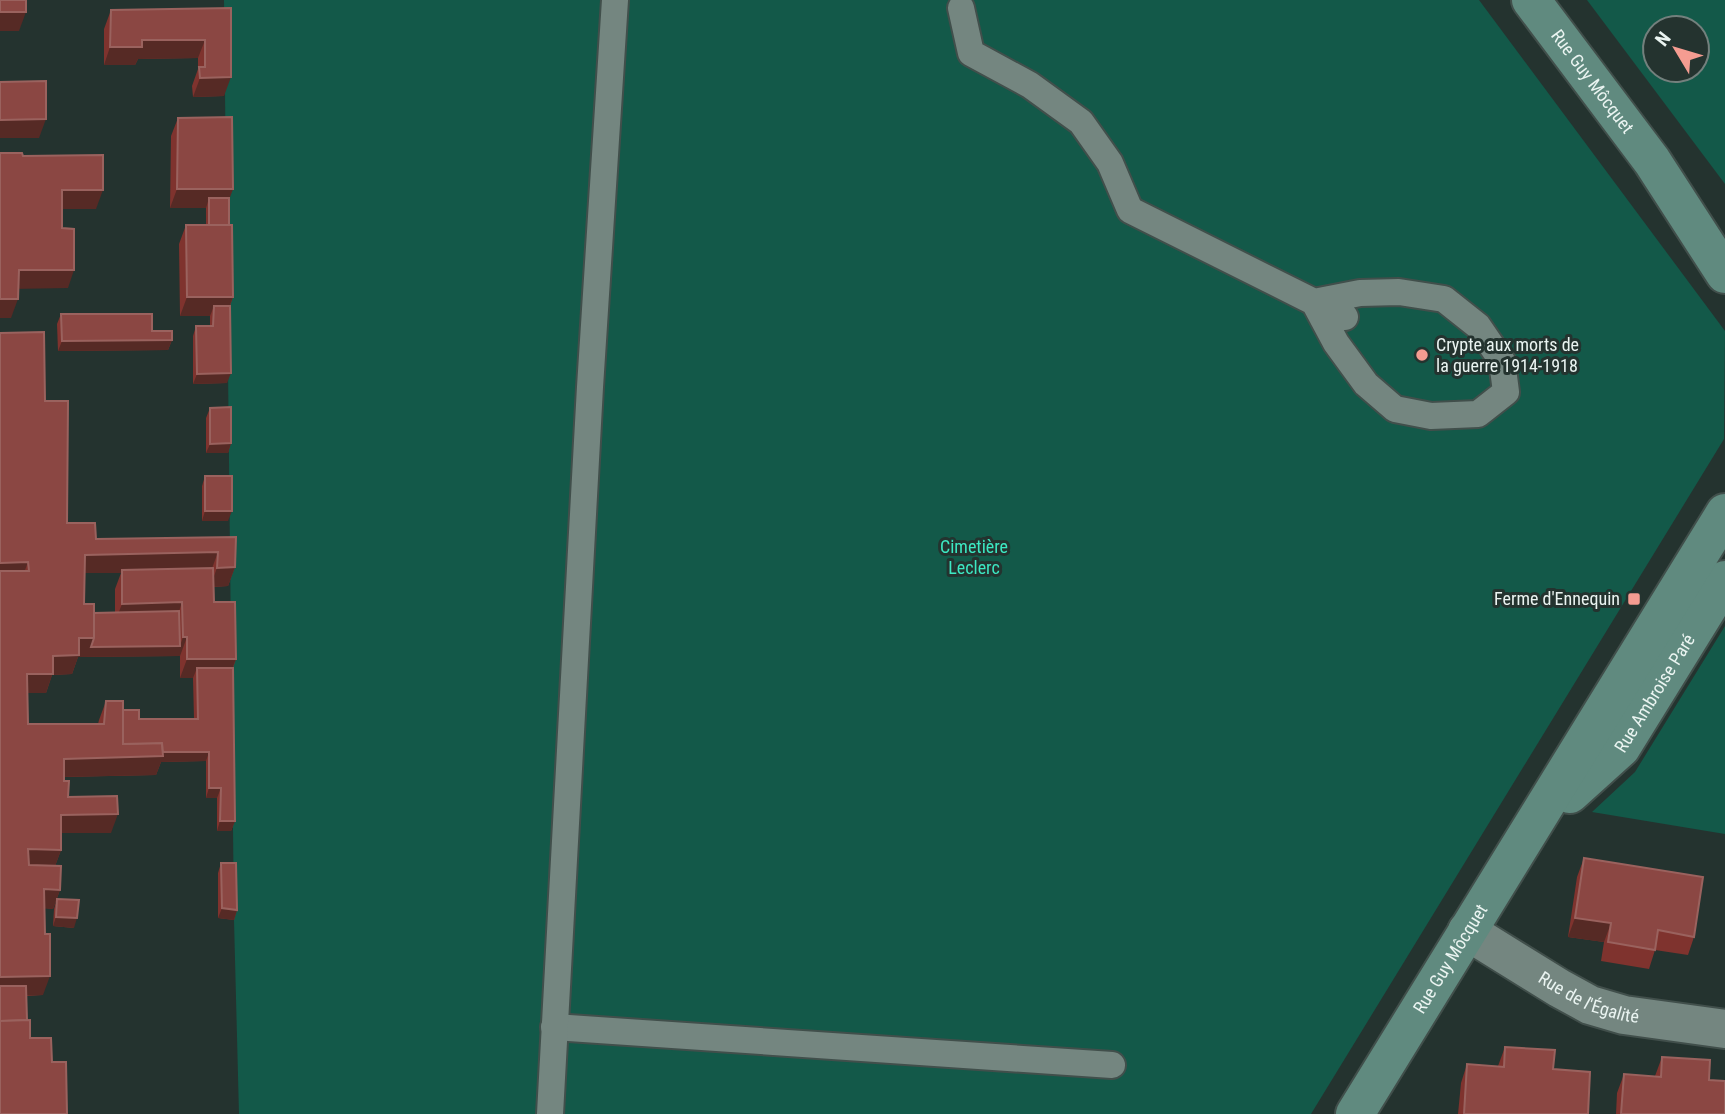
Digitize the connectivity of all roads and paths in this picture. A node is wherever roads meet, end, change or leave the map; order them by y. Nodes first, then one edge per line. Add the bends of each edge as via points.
1 (615, 0) edge
2 (958, 3) edge
3 (1541, 4) edge
4 (1652, 161) junction
5 (1725, 238) edge
6 (1725, 274) edge
7 (1314, 302) junction
8 (1345, 317) dead end
9 (1725, 513) edge
10 (1725, 543) edge
11 (1725, 580) edge
12 (1558, 799) junction
13 (1467, 930) junction
14 (554, 1027) junction
15 (1725, 1029) edge
16 (1112, 1065) dead end
17 (550, 1114) edge
18 (1355, 1114) edge

1 - 14 lane
2 - 7 lane via 971,53 1030,85 1081,122 1110,163 1130,211
3 - 4 street, Rue Guy Môcquet
4 - 5 street, Rue Guy Môcquet
4 - 6 street, Rue Guy Môcquet
7 - 7 lane via 1373,292 1444,299 1478,326 1502,360 1506,392 1479,414 1431,416 1395,409 1366,384
7 - 8 lane
9 - 12 street, Rue Guy Môcquet
10 - 12 street, Rue Guy Môcquet
11 - 12 street, Rue Ambroise Paré via 1621,748
12 - 13 street, Rue Guy Môcquet
13 - 15 street, Rue de l'Égalité via 1590,1005 1624,1015
13 - 18 street, Rue Guy Môcquet
14 - 16 lane
14 - 17 lane

